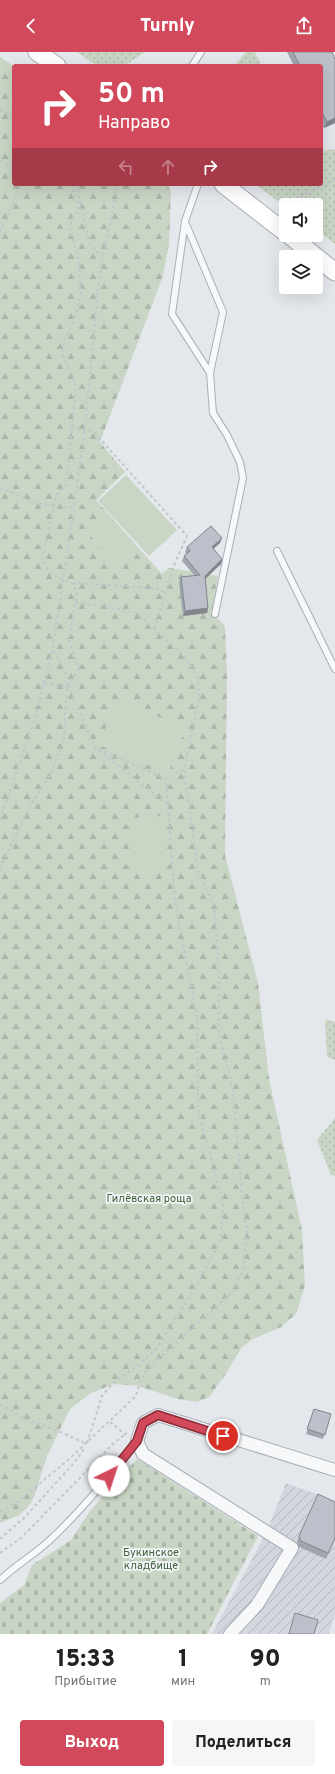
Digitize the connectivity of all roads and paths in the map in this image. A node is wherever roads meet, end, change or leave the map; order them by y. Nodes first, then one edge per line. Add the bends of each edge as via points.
1 (36, 52) edge
2 (201, 52) edge
3 (54, 64) edge
4 (193, 64) edge
5 (0, 110) edge
6 (12, 116) edge
7 (0, 160) edge
8 (12, 169) edge
9 (335, 180) edge
10 (21, 186) edge
11 (71, 186) edge
12 (76, 186) edge
13 (118, 186) edge
14 (197, 186) edge
15 (226, 186) edge
16 (322, 186) edge
17 (323, 186) edge
18 (300, 198) edge
19 (185, 221) junction
20 (279, 228) edge
21 (0, 232) edge
22 (298, 242) edge
23 (103, 256) junction
24 (335, 272) edge
25 (210, 373) junction
26 (71, 427) junction
27 (85, 430) junction
28 (0, 488) edge
29 (54, 506) junction
30 (74, 508) junction
31 (277, 551) dead end
32 (64, 581) junction
33 (72, 583) junction
34 (166, 593) junction
35 (75, 602) junction
36 (215, 614) dead end
37 (154, 630) junction
38 (53, 648) junction
39 (335, 669) edge
40 (44, 684) junction
41 (68, 686) junction
42 (95, 747) junction
43 (184, 769) junction
44 (166, 779) junction
45 (168, 805) junction
46 (0, 820) edge
47 (0, 868) edge
48 (0, 1404) edge
49 (110, 1422) junction
50 (143, 1423) junction
51 (125, 1434) junction
52 (137, 1441) junction
53 (87, 1444) junction
54 (335, 1470) edge
55 (0, 1512) edge
56 (0, 1539) edge
57 (0, 1553) edge
58 (0, 1580) edge
59 (230, 1634) edge

1 - 3 street
2 - 4 lane
5 - 6 path
7 - 8 path
9 - 17 path
10 - 21 path
11 - 26 path via 79,210 72,219 70,229 79,260 81,293 62,354 76,389
12 - 23 path via 90,244
13 - 23 path
14 - 19 lane
15 - 20 street
16 - 18 path
19 - 25 lane via 223,312
19 - 25 lane via 172,314
22 - 24 street
23 - 27 path
25 - 36 lane via 213,413 240,462 244,478
26 - 27 path
26 - 29 path via 66,485 56,496
27 - 30 path
27 - 34 path via 94,432 187,536 174,565
28 - 29 path via 40,504
29 - 30 path
29 - 32 path via 42,559 47,569
30 - 32 path
31 - 39 lane
32 - 33 path
32 - 38 path
33 - 34 path via 154,588
33 - 35 path via 77,592
34 - 37 path
35 - 37 path via 134,612
35 - 41 path via 70,642 78,668
37 - 43 path via 183,655 198,676 199,698
38 - 40 path
38 - 41 path via 68,677
40 - 41 path
40 - 46 path
41 - 42 path
41 - 47 path via 64,740 51,773 30,806
42 - 44 path
42 - 45 path
43 - 44 path
43 - 49 path via 198,870 214,908 219,970 219,1034 233,1089 242,1205 247,1230 244,1263 234,1291 148,1368 136,1396
44 - 45 path
45 - 53 path via 175,903 197,1016 198,1109 223,1204 221,1240 156,1350 115,1381 102,1396
48 - 53 path via 25,1419
49 - 51 path
49 - 53 path
50 - 51 path
50 - 52 street
50 - 54 street via 158,1415
51 - 52 path
51 - 57 path via 21,1538
52 - 58 lane via 70,1521
52 - 59 street via 143,1454 292,1548 257,1605
53 - 55 path via 16,1503
53 - 56 path via 64,1474

